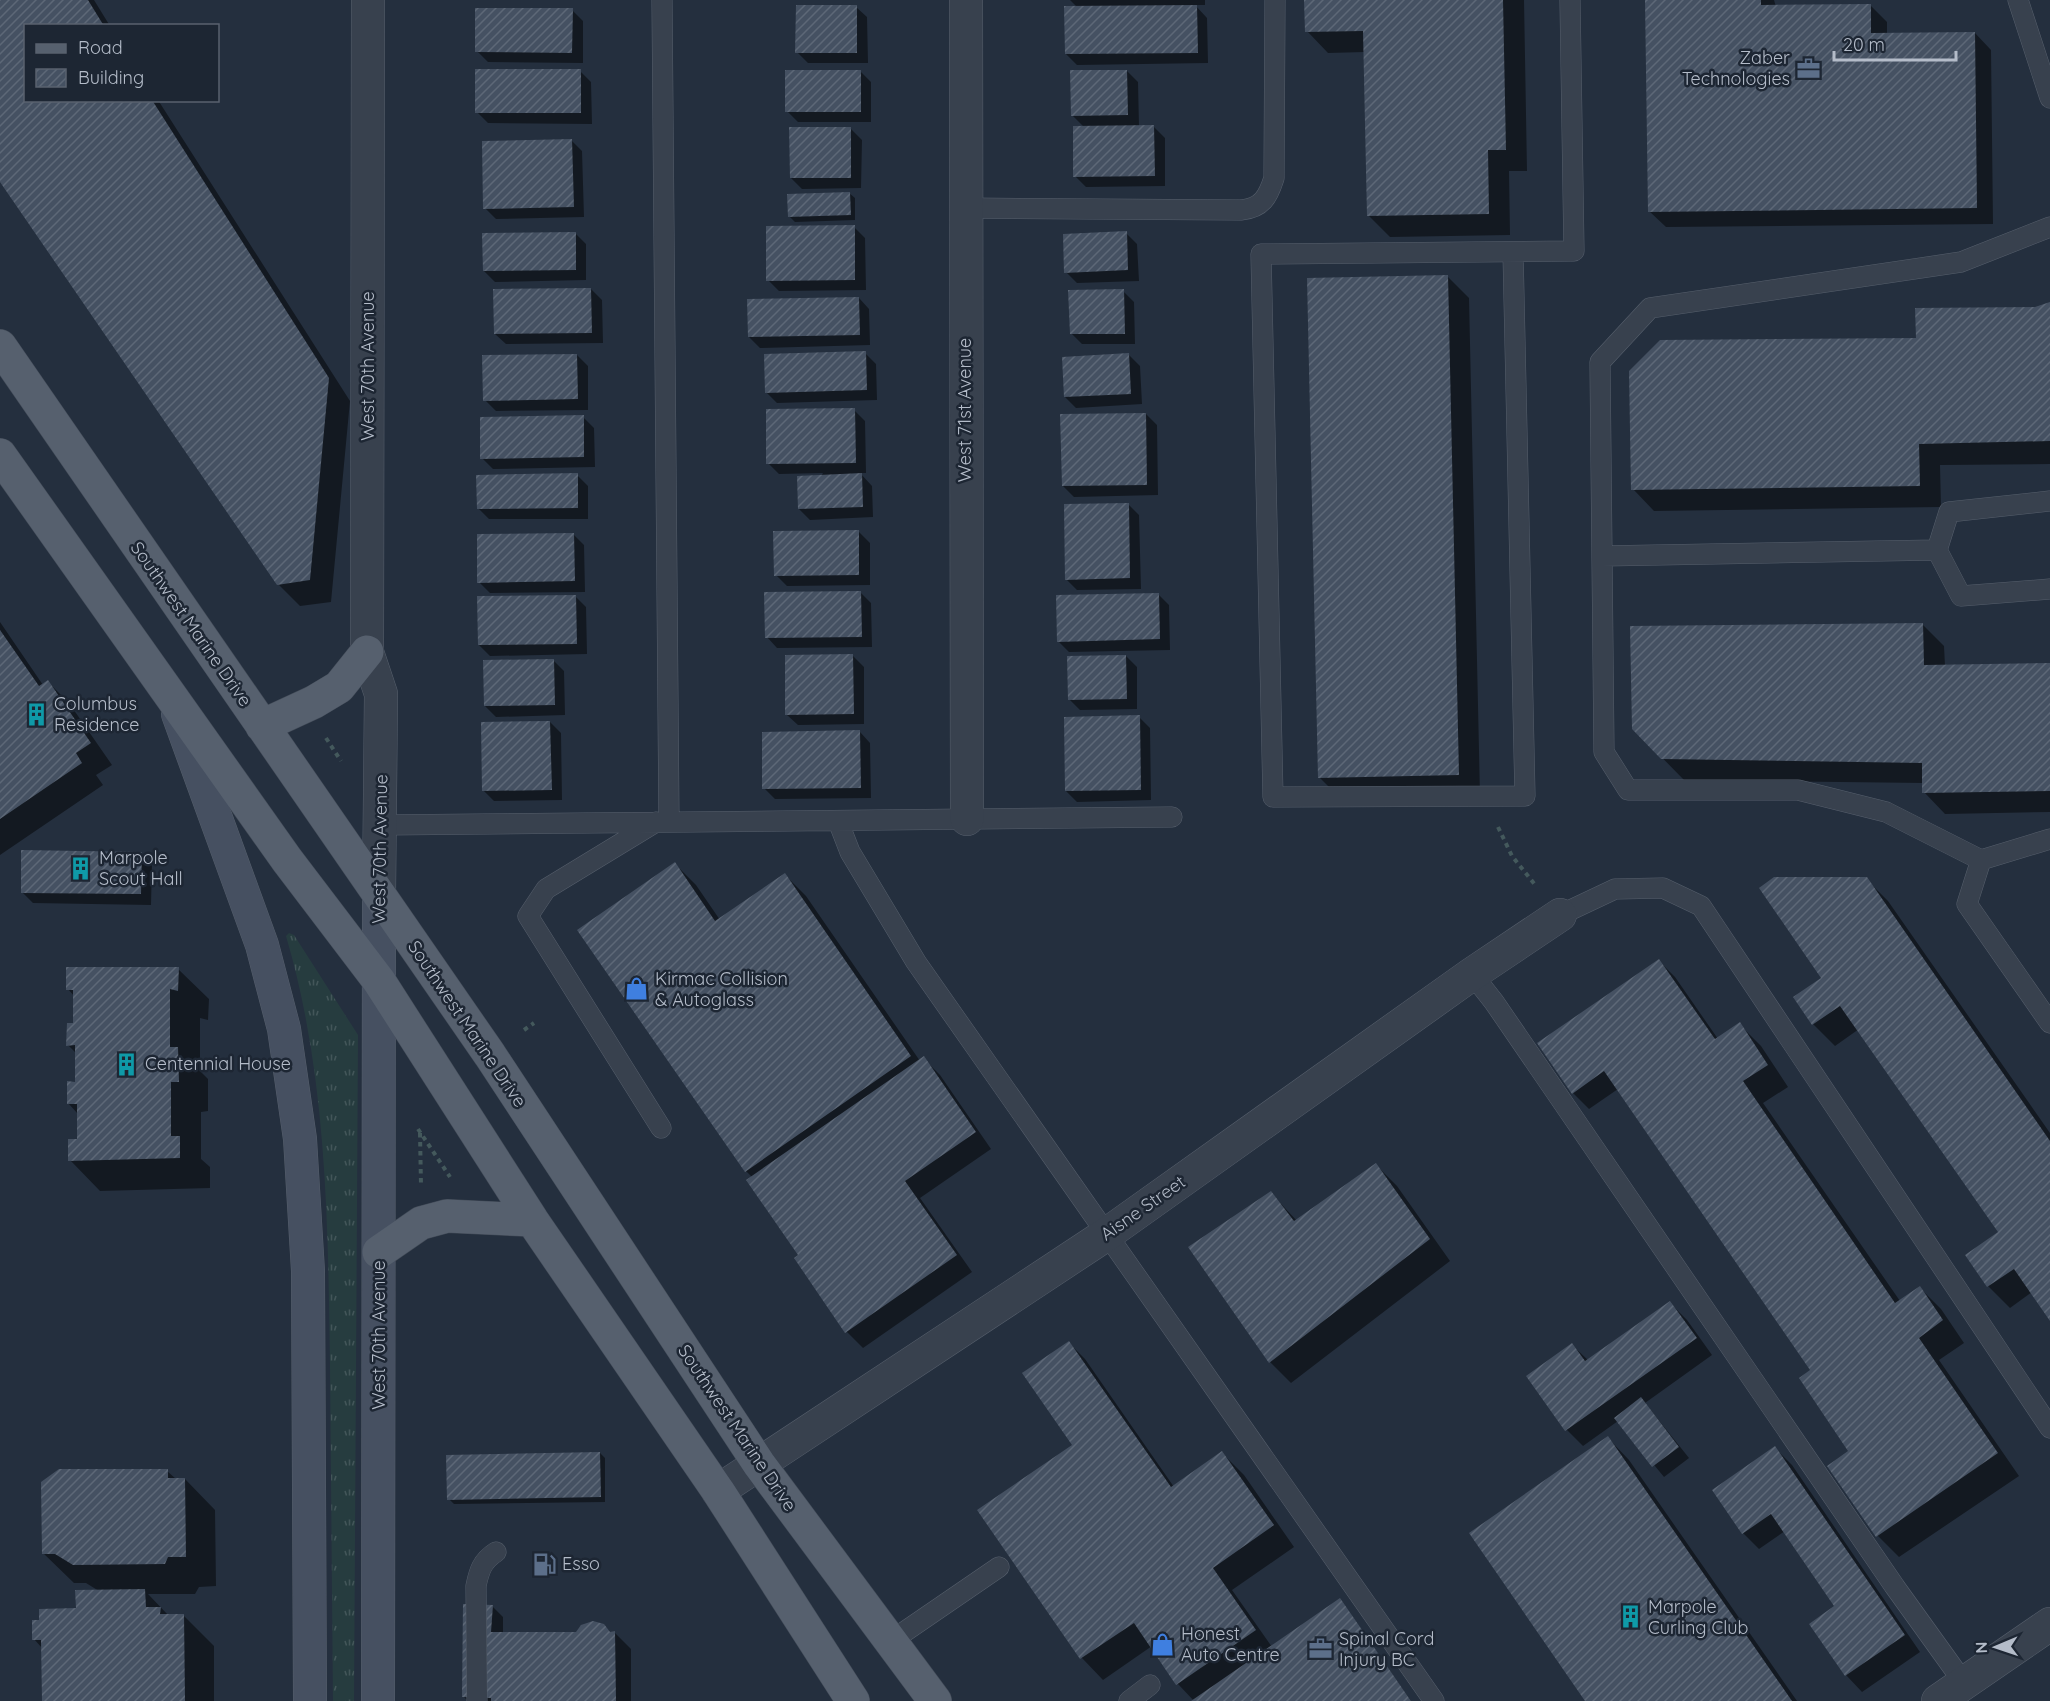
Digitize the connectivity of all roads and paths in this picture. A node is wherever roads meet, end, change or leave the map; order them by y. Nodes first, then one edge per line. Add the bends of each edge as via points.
1 (368, 0) edge
2 (662, 0) edge
3 (966, 0) edge
4 (1275, 0) edge
5 (1570, 0) edge
6 (2018, 0) edge
7 (2050, 98) edge
8 (964, 208) junction
9 (2050, 227) edge
10 (1514, 252) junction
11 (4, 359) edge
12 (0, 455) edge
13 (2050, 501) edge
14 (1936, 550) junction
15 (1602, 556) junction
16 (2050, 589) edge
17 (367, 652) junction
18 (172, 698) junction
19 (262, 726) junction
20 (323, 733) dead end
21 (347, 769) dead end
22 (1485, 796) junction
23 (1172, 817) dead end
24 (967, 819) junction
25 (838, 821) junction
26 (663, 822) junction
27 (381, 825) junction
28 (2050, 839) edge
29 (1981, 860) junction
30 (379, 895) junction
31 (1560, 915) junction
32 (1472, 974) junction
33 (379, 981) junction
34 (534, 1023) dead end
35 (2050, 1023) edge
36 (524, 1030) dead end
37 (414, 1123) dead end
38 (661, 1128) dead end
39 (420, 1132) junction
40 (456, 1186) dead end
41 (421, 1196) dead end
42 (532, 1220) junction
43 (1107, 1234) junction
44 (379, 1252) junction
45 (2050, 1428) edge
46 (759, 1464) junction
47 (718, 1491) junction
48 (496, 1552) dead end
49 (999, 1567) dead end
50 (2050, 1624) edge
51 (891, 1641) junction
52 (1150, 1685) dead end
53 (1951, 1692) edge
54 (310, 1701) edge
55 (378, 1701) edge
56 (477, 1701) edge
57 (853, 1701) edge
58 (935, 1701) edge
59 (1129, 1701) edge
60 (1434, 1701) edge

1 - 17 street, West 70th Avenue
2 - 26 lane
3 - 8 street, West 71st Avenue
4 - 8 lane via 1274,178 1262,203 1251,209 1231,210
5 - 10 lane via 1574,251
6 - 7 lane
8 - 24 street, West 71st Avenue
9 - 15 lane via 1961,262 1650,308 1600,362
10 - 22 lane via 1525,796
10 - 22 lane via 1261,254 1273,797
11 - 19 main road, Southwest Marine Drive
12 - 18 main road
13 - 14 lane via 1949,512
14 - 15 lane
14 - 16 lane via 1961,596
15 - 29 lane via 1604,752 1628,790 1798,790 1886,812
17 - 19 main road via 339,687
17 - 27 street, West 70th Avenue via 381,694
18 - 33 main road
18 - 54 main road via 262,945 284,1029 300,1139 308,1271
19 - 30 main road, Southwest Marine Drive
20 - 21 path
22 - 31 path via 1512,856
23 - 24 lane
24 - 25 lane
25 - 26 lane
25 - 43 lane via 849,852 916,962
26 - 27 lane
26 - 38 lane via 546,890 528,916
27 - 30 street, West 70th Avenue
28 - 29 lane
29 - 35 lane via 1967,904
30 - 33 main road, West 70th Avenue
30 - 46 main road, Southwest Marine Drive via 490,1055
31 - 32 street, Aisne Street
31 - 45 lane via 1615,889 1663,888 1701,906
32 - 43 street, Aisne Street
32 - 53 lane via 1888,1577
33 - 42 main road
33 - 44 main road, West 70th Avenue
34 - 36 path
37 - 39 path
39 - 40 path
39 - 41 path
42 - 44 main road via 447,1216 421,1223
42 - 47 main road
43 - 46 street, Aisne Street
43 - 60 lane
44 - 55 main road, West 70th Avenue
46 - 47 street, Aisne Street
46 - 51 main road, Southwest Marine Drive
47 - 57 main road
48 - 56 lane via 486,1558 476,1586
49 - 51 lane
50 - 53 street
51 - 58 main road, Southwest Marine Drive
52 - 59 lane

